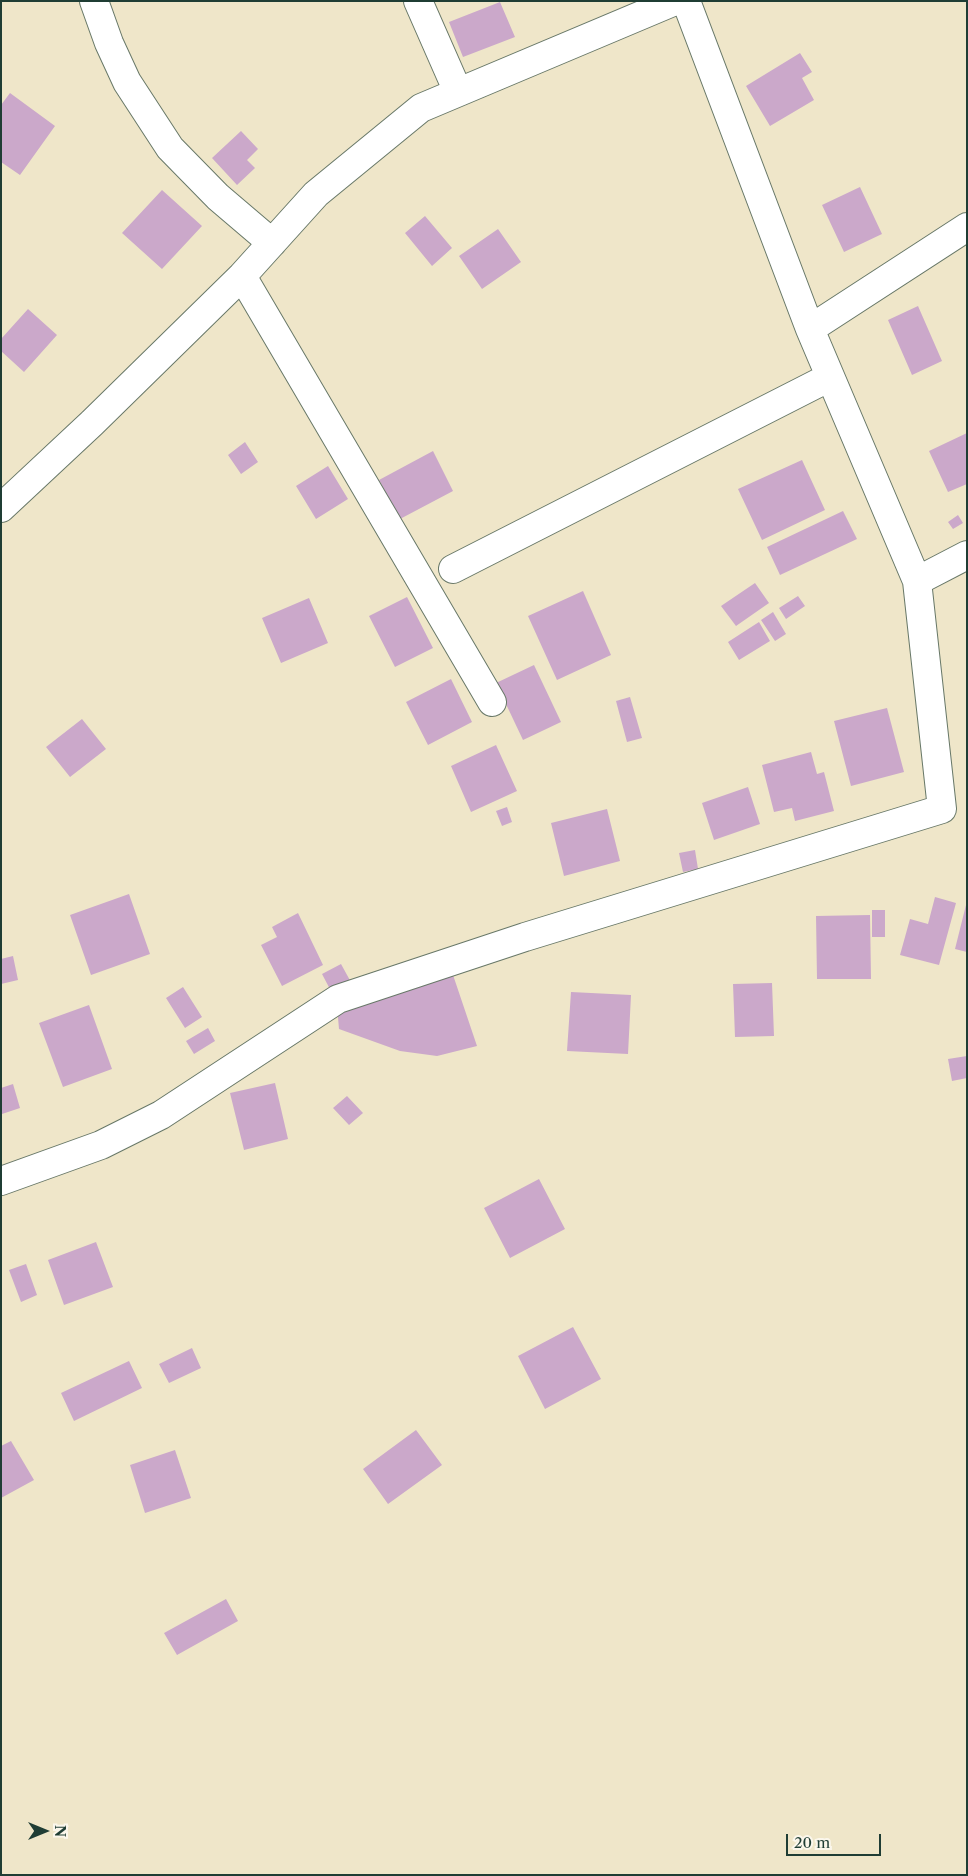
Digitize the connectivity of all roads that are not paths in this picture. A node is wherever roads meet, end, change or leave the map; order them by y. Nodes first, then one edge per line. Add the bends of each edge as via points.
1 (94, 1) edge
2 (418, 1) edge
3 (676, 1) edge
4 (686, 1) edge
5 (458, 92) junction
6 (967, 227) edge
7 (272, 243) junction
8 (242, 276) junction
9 (810, 328) junction
10 (830, 377) junction
11 (1, 508) edge
12 (967, 555) edge
13 (453, 569) dead end
14 (917, 581) junction
15 (492, 702) dead end
16 (1, 1181) edge

1 - 7 street via 127,82 170,148 218,197
2 - 5 street
3 - 5 street
4 - 9 street
5 - 7 street via 421,108 316,194
6 - 9 street
7 - 8 street
8 - 11 street
8 - 15 street
9 - 10 street
10 - 13 street
10 - 14 street
12 - 14 street
14 - 16 street via 942,809 515,940 338,999 160,1115 101,1145

